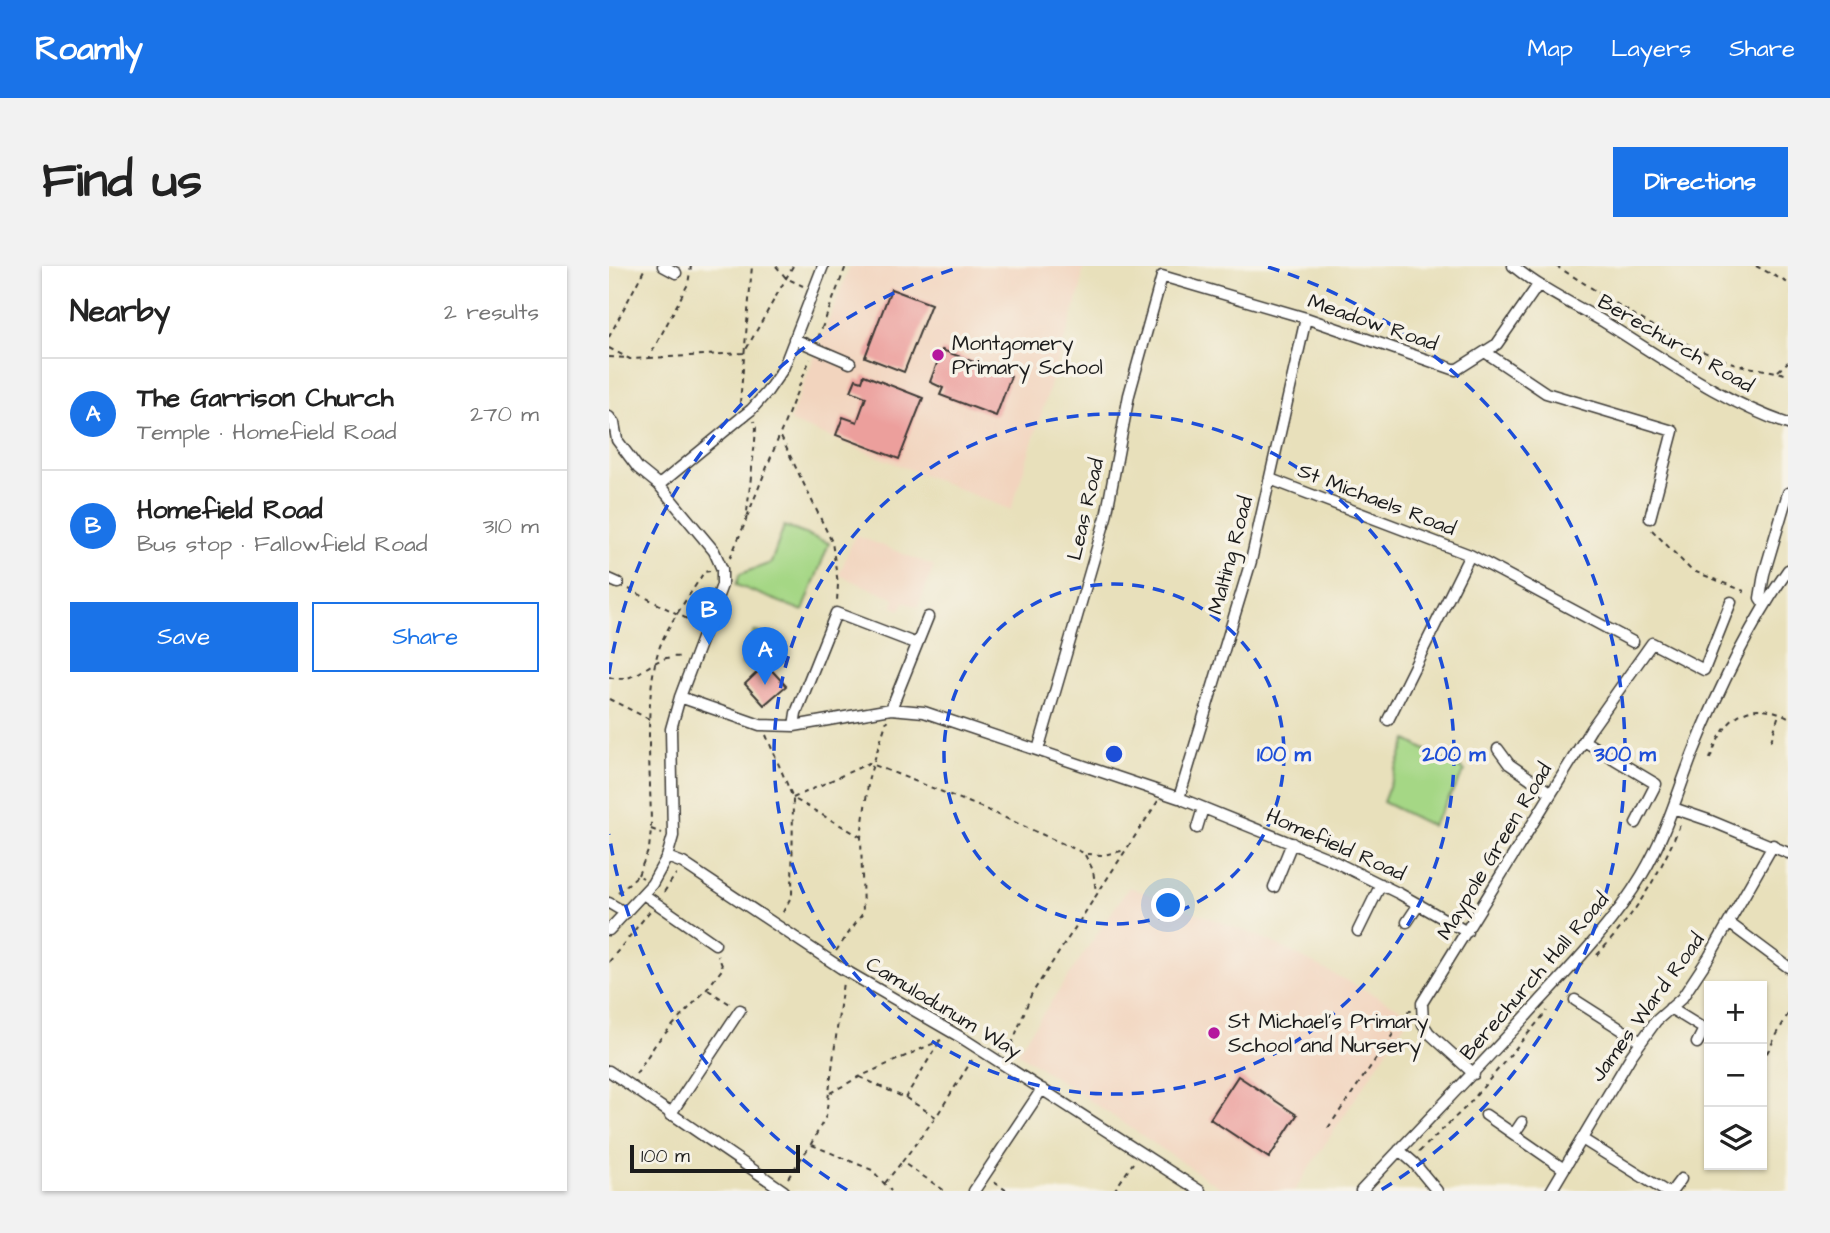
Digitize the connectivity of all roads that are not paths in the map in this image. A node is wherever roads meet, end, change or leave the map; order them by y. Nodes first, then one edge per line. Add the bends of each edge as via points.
1 (663, 266) edge
2 (823, 266) edge
3 (1513, 266) edge
4 (676, 273) dead end
5 (1162, 276) joint
6 (1538, 285) junction
7 (1306, 318) junction
8 (794, 339) junction
9 (1485, 352) junction
10 (850, 363) dead end
11 (609, 418) edge
12 (1788, 425) edge
13 (613, 443) edge
14 (1270, 479) junction
15 (659, 485) junction
16 (1788, 493) edge
17 (1650, 518) road end
18 (1470, 555) junction
19 (1788, 570) edge
20 (1731, 602) road end
21 (1764, 604) junction
22 (928, 617) dead end
23 (1633, 642) dead end
24 (917, 644) junction
25 (680, 697) junction
26 (891, 709) junction
27 (1388, 720) dead end
28 (795, 726) junction
29 (1584, 741) junction
30 (1498, 749) dead end
31 (1038, 750) junction
32 (1551, 793) junction
33 (1182, 799) junction
34 (1202, 808) junction
35 (1673, 808) junction
36 (1636, 823) dead end
37 (1197, 828) dead end
38 (1292, 843) junction
39 (1773, 845) junction
40 (1788, 853) edge
41 (667, 857) junction
42 (1381, 884) junction
43 (1274, 887) dead end
44 (643, 894) junction
45 (612, 899) edge
46 (1419, 904) junction
47 (626, 914) junction
48 (1407, 922) dead end
49 (1728, 923) junction
50 (609, 930) edge
51 (1358, 931) dead end
52 (1467, 932) junction
53 (715, 944) road end
54 (1788, 967) edge
55 (1575, 1000) dead end
56 (1670, 1008) junction
57 (740, 1010) road end
58 (1704, 1029) edge
59 (1704, 1035) edge
60 (1641, 1042) junction
61 (1697, 1043) dead end
62 (609, 1071) edge
63 (1474, 1074) junction
64 (1042, 1089) junction
65 (670, 1115) junction
66 (1486, 1115) dead end
67 (1522, 1122) dead end
68 (1514, 1134) junction
69 (1582, 1139) junction
70 (1399, 1150) junction
71 (1565, 1169) junction
72 (1681, 1179) dead end
73 (783, 1189) edge
74 (1366, 1189) edge
75 (974, 1191) edge
76 (1200, 1191) edge
77 (1437, 1191) edge
78 (1551, 1191) edge
79 (1665, 1191) edge
80 (1672, 1191) edge

1 - 4 street
2 - 8 street
3 - 6 street, Berechurch Road
5 - 7 street, Meadow Road
5 - 31 street, Leas Road via 1129,395 1106,517
6 - 9 street, Meadow Road via 1497,344
6 - 12 street, Berechurch Road via 1729,400
7 - 9 street, Meadow Road via 1456,370
7 - 14 street, Malting Road
8 - 10 street
8 - 15 street via 783,369 767,392
9 - 17 street via 1546,393 1673,431
11 - 13 street via 614,423
13 - 15 street
14 - 18 street, St Michaels Road
14 - 33 street, Malting Road
15 - 25 street via 714,551 722,569 722,585
16 - 21 street via 1764,574 1760,598
18 - 23 street, St Michaels Road
18 - 27 street, St Michaels Road
19 - 21 street, Berechurch Hall Road
20 - 29 street, Maypole Green Road via 1704,670 1652,643
21 - 35 street, Berechurch Hall Road via 1724,679
22 - 24 street
24 - 26 street
24 - 28 street via 836,613
25 - 28 street, Homefield Road via 765,725
25 - 41 street via 671,729 673,836
26 - 28 street, Homefield Road
26 - 31 street, Homefield Road via 925,712
29 - 32 street, Maypole Green Road
29 - 36 street via 1656,784
30 - 32 street via 1509,764
31 - 33 street, Homefield Road
32 - 52 street, Maypole Green Road
33 - 34 street, Homefield Road
34 - 37 street
34 - 38 street, Homefield Road
35 - 39 street
35 - 63 street, Berechurch Hall Road via 1644,871 1613,918
38 - 42 street, Homefield Road
38 - 43 street
39 - 40 street
39 - 49 street, James Ward Road
41 - 44 street
41 - 64 street, Camulodunum Way
42 - 46 street, Homefield Road
42 - 51 street
44 - 47 street
44 - 53 street
45 - 47 street
46 - 48 street
46 - 52 street, Homefield Road
47 - 50 street
49 - 54 street
49 - 56 street, James Ward Road via 1682,998
52 - 63 street, Maypole Green Road via 1422,1003 1422,1011 1429,1033
55 - 60 street
56 - 58 street
56 - 60 street, James Ward Road
57 - 65 street
59 - 61 street
60 - 69 street, James Ward Road
62 - 65 street
63 - 70 street, Berechurch Hall Road
64 - 75 street
64 - 76 street, Camulodunum Way
65 - 73 street
66 - 68 street
67 - 68 street
68 - 71 street
69 - 71 street, James Ward Road
69 - 79 street
70 - 74 street, Berechurch Hall Road
70 - 77 street
71 - 78 street, James Ward Road
72 - 80 street

